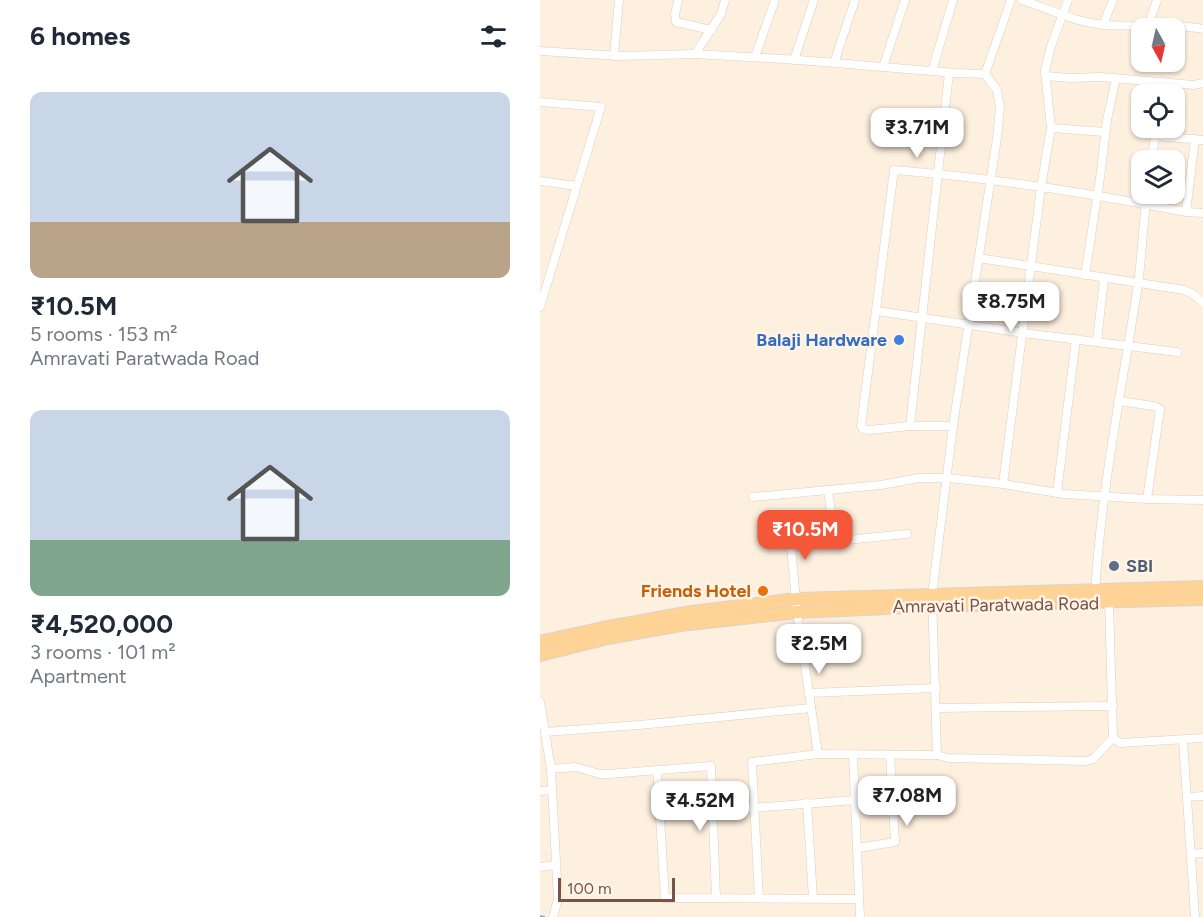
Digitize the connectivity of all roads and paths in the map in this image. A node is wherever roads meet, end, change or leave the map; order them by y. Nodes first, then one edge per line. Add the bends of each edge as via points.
1 (619, 0) edge
2 (678, 0) edge
3 (725, 0) edge
4 (775, 0) edge
5 (814, 0) edge
6 (855, 0) edge
7 (905, 0) edge
8 (953, 0) edge
9 (1011, 0) edge
10 (1022, 0) edge
11 (1068, 0) edge
12 (1113, 0) edge
13 (1157, 0) edge
14 (1062, 14) junction
15 (1151, 18) edge
16 (1104, 25) junction
17 (1131, 26) edge
18 (1185, 26) edge
19 (1203, 29) edge
20 (711, 30) junction
21 (540, 51) edge
22 (695, 54) junction
23 (614, 56) junction
24 (755, 57) junction
25 (794, 60) junction
26 (834, 63) junction
27 (883, 67) junction
28 (932, 71) junction
29 (950, 73) junction
30 (985, 74) junction
31 (1046, 76) junction
32 (1116, 78) junction
33 (1163, 82) joint
34 (1203, 82) edge
35 (540, 102) edge
36 (1051, 128) junction
37 (1105, 132) junction
38 (1199, 140) edge
39 (937, 174) junction
40 (540, 181) edge
41 (991, 181) junction
42 (576, 186) junction
43 (1041, 187) junction
44 (1096, 196) junction
45 (1131, 202) edge
46 (1146, 204) joint
47 (1186, 212) junction
48 (1203, 213) edge
49 (979, 258) junction
50 (1032, 265) junction
51 (1085, 275) junction
52 (1104, 279) junction
53 (1138, 283) junction
54 (1203, 303) edge
55 (540, 307) edge
56 (877, 311) junction
57 (922, 318) junction
58 (969, 325) junction
59 (1024, 333) junction
60 (1076, 339) junction
61 (1097, 341) junction
62 (1127, 345) junction
63 (1177, 352) dead end
64 (1118, 401) junction
65 (910, 426) junction
66 (953, 426) junction
67 (948, 478) junction
68 (1003, 484) junction
69 (828, 490) junction
70 (1058, 493) junction
71 (1106, 496) junction
72 (753, 497) dead end
73 (1147, 499) junction
74 (1203, 500) edge
75 (907, 534) dead end
76 (835, 540) junction
77 (1203, 587) edge
78 (1095, 596) junction
79 (796, 598) junction
80 (1203, 599) edge
81 (933, 600) junction
82 (1109, 602) junction
83 (797, 612) junction
84 (540, 642) edge
85 (540, 655) edge
86 (936, 688) junction
87 (809, 693) junction
88 (540, 702) edge
89 (1113, 706) junction
90 (811, 708) junction
91 (936, 708) junction
92 (545, 732) junction
93 (1113, 738) junction
94 (1203, 738) edge
95 (1183, 740) junction
96 (818, 754) junction
97 (890, 754) junction
98 (853, 755) junction
99 (937, 755) junction
100 (551, 769) junction
101 (657, 770) junction
102 (551, 790) junction
103 (540, 791) edge
104 (1203, 796) edge
105 (1187, 797) junction
106 (855, 800) junction
107 (807, 803) junction
108 (754, 808) junction
109 (712, 811) junction
110 (857, 848) junction
111 (1203, 853) edge
112 (1191, 854) junction
113 (555, 865) junction
114 (540, 867) edge
115 (716, 897) junction
116 (759, 898) junction
117 (813, 898) junction
118 (859, 899) junction
119 (553, 917) edge
120 (860, 917) edge
121 (1195, 917) edge

1 - 23 street
2 - 20 street via 676,22
3 - 20 street
4 - 24 street
5 - 25 street
6 - 26 street
7 - 27 street
8 - 28 street
9 - 30 street
10 - 14 street
11 - 14 street
12 - 16 street
13 - 15 street
14 - 16 street
14 - 31 street
16 - 17 street
18 - 19 street
20 - 22 street
21 - 23 street
22 - 23 street
22 - 24 street
24 - 25 street
25 - 26 street
26 - 27 street
27 - 28 street
28 - 29 street
29 - 30 street
29 - 39 street
30 - 41 street via 997,90 1000,108
31 - 32 street
31 - 36 street
32 - 33 street
32 - 37 street
33 - 34 street
35 - 42 street via 601,107
36 - 37 street
36 - 43 street
37 - 44 street
38 - 47 street
39 - 41 street
39 - 56 street via 894,170
39 - 57 street
40 - 42 street
41 - 43 street
41 - 49 street
42 - 55 street
43 - 44 street
43 - 50 street
44 - 45 street
44 - 51 street
46 - 47 street
46 - 53 street
47 - 48 street
49 - 50 street
49 - 58 street
50 - 51 street
50 - 59 street
51 - 52 street
52 - 53 street
52 - 61 street
53 - 54 street via 1184,290
53 - 62 street
56 - 57 street
56 - 65 street via 861,426 869,430
57 - 58 street
57 - 65 street
58 - 59 street
58 - 66 street
59 - 60 street
59 - 68 street
60 - 61 street
60 - 70 street
61 - 62 street
62 - 63 street
62 - 64 street
64 - 71 street
64 - 73 street via 1160,409
65 - 66 street
66 - 67 street
67 - 68 street
67 - 69 street
67 - 81 street
68 - 70 street
69 - 72 street
69 - 76 street
70 - 71 street
71 - 73 street
71 - 78 street
73 - 74 street
75 - 76 street
76 - 79 street via 791,547
77 - 78 main road, Amravati Paratwada Road
78 - 81 main road, Amravati Paratwada Road
78 - 82 main road, Amravati Paratwada Road
79 - 81 main road, Amravati Paratwada Road
79 - 83 street
79 - 84 main road, Amravati Paratwada Road via 692,612
80 - 82 main road, Amravati Paratwada Road
81 - 83 main road, Amravati Paratwada Road
81 - 86 street
82 - 89 street
83 - 85 main road, Amravati Paratwada Road via 680,625
83 - 87 street
86 - 87 street
86 - 91 street
87 - 90 street
88 - 92 street
89 - 91 street
89 - 93 street
90 - 92 street
90 - 96 street
91 - 99 street
92 - 100 street
93 - 95 street via 1119,743
93 - 99 street via 1093,759 1086,761
94 - 95 street
95 - 105 street
96 - 98 street
96 - 108 street via 752,762
97 - 98 street
97 - 99 street
97 - 110 street via 895,842
98 - 106 street
100 - 101 street via 575,767 600,774
100 - 102 street
101 - 109 street via 711,765
101 - 115 street via 665,898
102 - 103 street
102 - 113 street
104 - 105 street
105 - 112 street
106 - 107 street
106 - 110 street
107 - 108 street
107 - 117 street
108 - 109 street
108 - 116 street
109 - 115 street
110 - 118 street
111 - 112 street
112 - 121 street
113 - 114 street
113 - 119 street via 558,899
115 - 116 street
116 - 117 street
117 - 118 street
118 - 120 street

